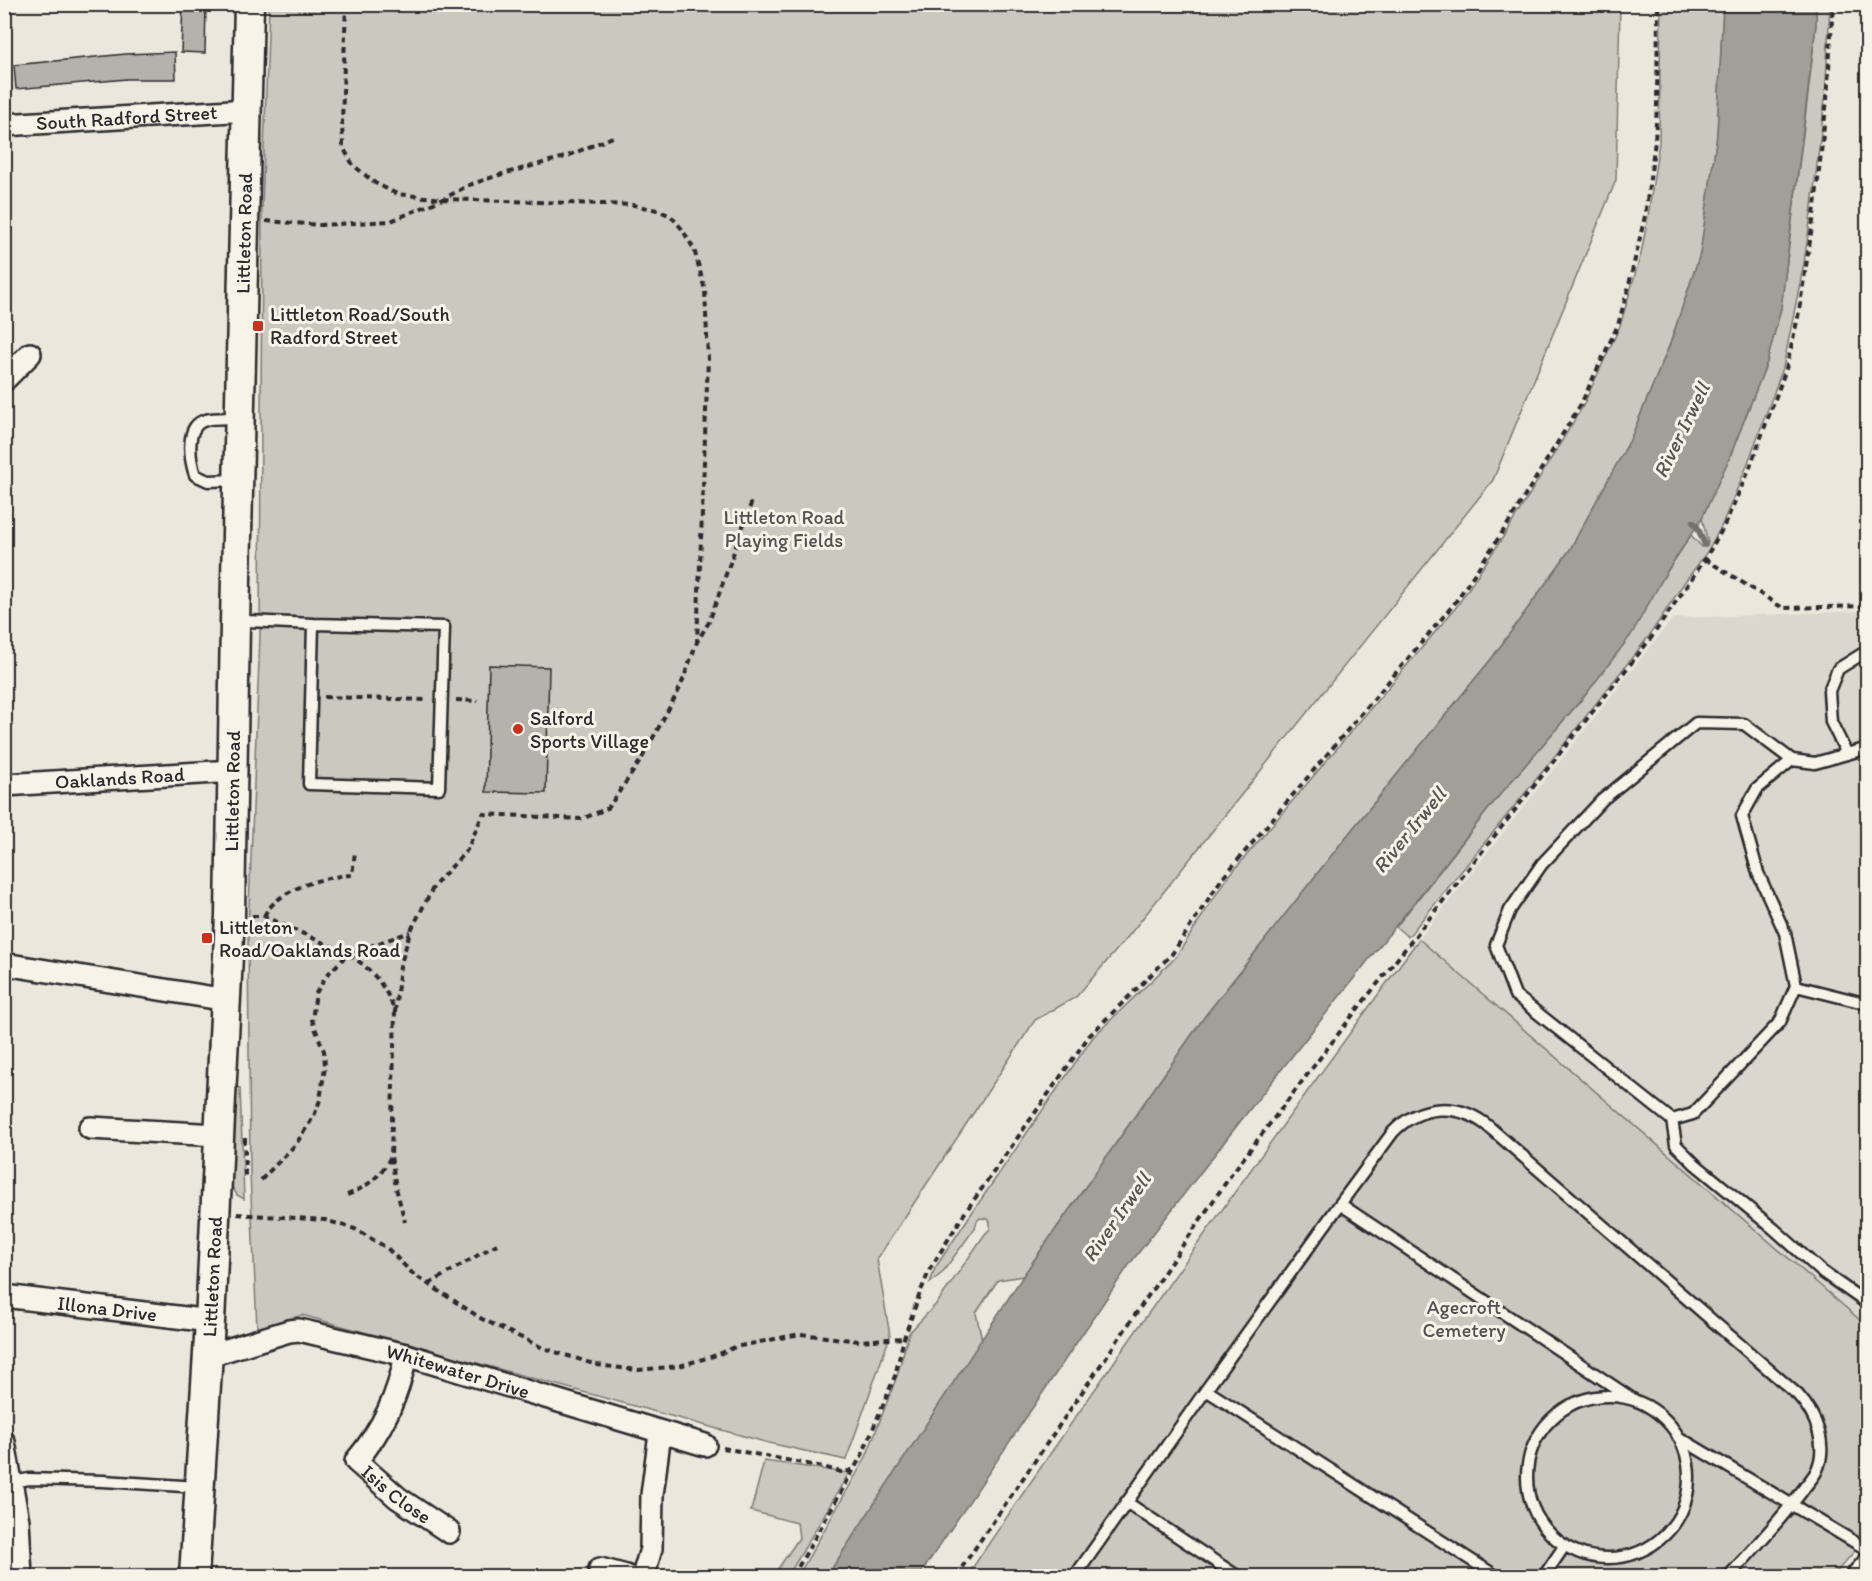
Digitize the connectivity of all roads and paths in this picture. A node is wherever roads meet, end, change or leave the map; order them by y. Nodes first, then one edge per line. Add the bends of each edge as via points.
1 (249, 4) edge
2 (346, 4) edge
3 (1658, 4) edge
4 (1833, 4) edge
5 (248, 110) junction
6 (4, 125) edge
7 (615, 136) dead end
8 (443, 199) junction
9 (245, 219) junction
10 (30, 354) dead end
11 (4, 380) edge
12 (240, 418) junction
13 (238, 480) junction
14 (752, 501) dead end
15 (1705, 559) junction
16 (1868, 606) edge
17 (235, 623) junction
18 (313, 624) junction
19 (697, 642) junction
20 (1862, 654) dead end
21 (311, 697) junction
22 (442, 700) junction
23 (478, 701) dead end
24 (1868, 748) edge
25 (1847, 754) junction
26 (1792, 760) junction
27 (233, 771) junction
28 (4, 785) edge
29 (355, 852) dead end
30 (230, 915) junction
31 (264, 916) junction
32 (410, 932) junction
33 (348, 954) junction
34 (4, 964) edge
35 (1796, 986) junction
36 (227, 1000) junction
37 (1868, 1004) edge
38 (395, 1012) junction
39 (1672, 1120) junction
40 (90, 1128) dead end
41 (218, 1135) junction
42 (391, 1156) junction
43 (261, 1180) dead end
44 (347, 1195) dead end
45 (1340, 1204) junction
46 (216, 1213) junction
47 (405, 1222) dead end
48 (497, 1244) dead end
49 (429, 1284) junction
50 (4, 1296) edge
51 (1868, 1305) edge
52 (210, 1320) junction
53 (904, 1338) junction
54 (406, 1355) junction
55 (207, 1356) junction
56 (1206, 1390) junction
57 (1634, 1400) junction
58 (660, 1433) junction
59 (1678, 1437) junction
60 (4, 1442) edge
61 (705, 1445) joint
62 (856, 1466) junction
63 (13, 1482) junction
64 (200, 1487) junction
65 (1126, 1502) junction
66 (1792, 1505) junction
67 (449, 1532) dead end
68 (1565, 1545) junction
69 (1868, 1550) edge
70 (1868, 1564) edge
71 (600, 1569) dead end
72 (21, 1576) edge
73 (194, 1576) edge
74 (626, 1576) edge
75 (643, 1576) edge
76 (793, 1576) edge
77 (956, 1576) edge
78 (1075, 1576) edge
79 (1237, 1576) edge
80 (1496, 1576) edge
81 (1544, 1576) edge
82 (1729, 1576) edge
83 (1857, 1576) edge

1 - 5 street, Littleton Road
2 - 8 path via 343,147 352,165 375,183 397,194
3 - 53 path via 1657,104 1645,216 1617,326 1581,404 1454,604 1221,880 1172,954 1089,1036 930,1269
4 - 15 path via 1827,99 1798,317 1786,369 1744,480
5 - 6 street, South Radford Street
5 - 9 street, Littleton Road
7 - 8 path via 565,157 469,185
8 - 9 path via 391,220 320,225
8 - 19 path via 634,205 671,216 694,249 705,290 708,359
9 - 12 street, Littleton Road
10 - 11 street
12 - 13 street, Littleton Road
12 - 13 lane via 200,422 190,451 195,475 208,481
13 - 17 street, Littleton Road
14 - 19 path via 709,622
15 - 16 path via 1783,608
15 - 77 path via 1651,638 1233,1172
17 - 18 lane
17 - 27 street, Littleton Road
18 - 21 lane
18 - 22 lane via 444,627
19 - 32 path via 680,688 641,760 608,808 582,819 483,814 467,850 434,886
20 - 25 lane via 1838,669 1829,690 1831,722
21 - 22 path
21 - 22 lane via 309,784 439,788
22 - 23 path
24 - 25 lane
25 - 26 lane via 1815,763
26 - 35 lane via 1757,789 1742,816 1758,873 1785,933
26 - 39 lane via 1744,724 1696,723 1602,800 1542,864 1510,910 1496,945 1515,995
27 - 28 street, Oaklands Road
27 - 30 street, Littleton Road
29 - 31 path via 352,874 301,887 272,904
30 - 31 path
30 - 36 street, Littleton Road
31 - 33 path
32 - 33 path
32 - 38 path via 400,967
33 - 38 path via 376,977
33 - 43 path via 316,993 312,1020 324,1051 325,1067 314,1116 296,1144
34 - 36 street
35 - 37 lane
35 - 39 lane via 1780,1022 1693,1114
36 - 41 street, Littleton Road
38 - 42 path
39 - 51 lane via 1676,1145 1695,1164 1821,1271
40 - 41 street
41 - 46 street, Littleton Road
42 - 44 path via 372,1182
42 - 47 path
45 - 56 lane
45 - 57 lane
45 - 66 lane via 1393,1131 1411,1117 1445,1109 1479,1119 1807,1405 1818,1428 1820,1457 1816,1472
46 - 49 path via 325,1220 355,1229 387,1248
46 - 52 street, Littleton Road
48 - 49 path
49 - 53 path via 510,1334 576,1360 617,1369 679,1366 735,1347 800,1334 859,1341
50 - 52 street, Illona Drive
52 - 55 street, Littleton Road
53 - 62 path via 895,1376
54 - 55 street, Whitewater Drive via 298,1330
54 - 58 street, Whitewater Drive
54 - 67 street, Isis Close via 388,1415 356,1461 398,1498
55 - 64 street, Littleton Road
56 - 65 lane
56 - 80 lane
57 - 59 lane via 1659,1415
57 - 68 lane via 1601,1396 1569,1406 1555,1416 1535,1442 1528,1466 1528,1491 1541,1522
58 - 61 street, Whitewater Drive
58 - 75 street via 651,1495 651,1549
59 - 66 lane
59 - 68 lane via 1688,1465 1687,1494 1666,1534 1625,1556 1594,1557
60 - 63 street
61 - 62 path via 841,1472
62 - 76 path
63 - 64 lane via 29,1479
63 - 72 street
64 - 73 street, Littleton Road
65 - 78 lane
65 - 79 lane
66 - 69 lane
66 - 82 lane
68 - 81 lane
70 - 83 street
71 - 74 street

